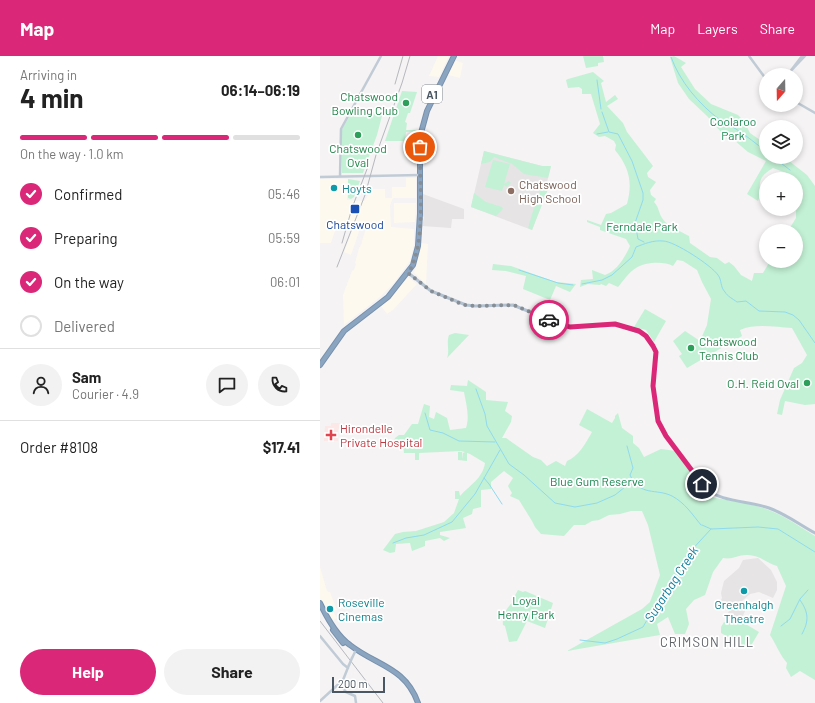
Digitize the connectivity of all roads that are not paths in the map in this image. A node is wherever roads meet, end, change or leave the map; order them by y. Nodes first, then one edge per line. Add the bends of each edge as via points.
1 (380, 56) edge
2 (453, 56) edge
3 (749, 56) edge
4 (804, 56) edge
5 (793, 68) edge
6 (759, 70) edge
7 (803, 106) edge
8 (815, 114) edge
9 (419, 175) junction
10 (340, 176) junction
11 (320, 177) edge
12 (407, 272) junction
13 (320, 360) edge
14 (320, 365) edge
15 (815, 533) edge
16 (320, 603) edge
17 (320, 609) edge
18 (320, 636) edge
19 (355, 651) junction
20 (349, 665) junction
21 (340, 684) junction
22 (320, 702) edge
23 (356, 703) edge
24 (417, 703) edge

1 - 10 street via 341,129
2 - 9 highway, A1 via 432,93 421,122 418,140
3 - 6 street
4 - 5 street
7 - 8 street
9 - 10 street
9 - 12 highway, A1 via 416,244
10 - 11 street
12 - 13 highway, A1 via 383,298 345,327
12 - 14 highway, A1 via 384,301 344,331
12 - 15 main road via 431,291 464,305 514,305 567,326 613,324 646,336 656,354 653,386 658,421 666,436 705,488 717,496 770,508
16 - 19 highway via 336,629
17 - 19 highway via 339,638
18 - 20 street via 343,664
19 - 20 street, bridge
19 - 24 highway via 387,667 405,680
20 - 21 street
21 - 22 street
21 - 23 street via 346,692 355,696

